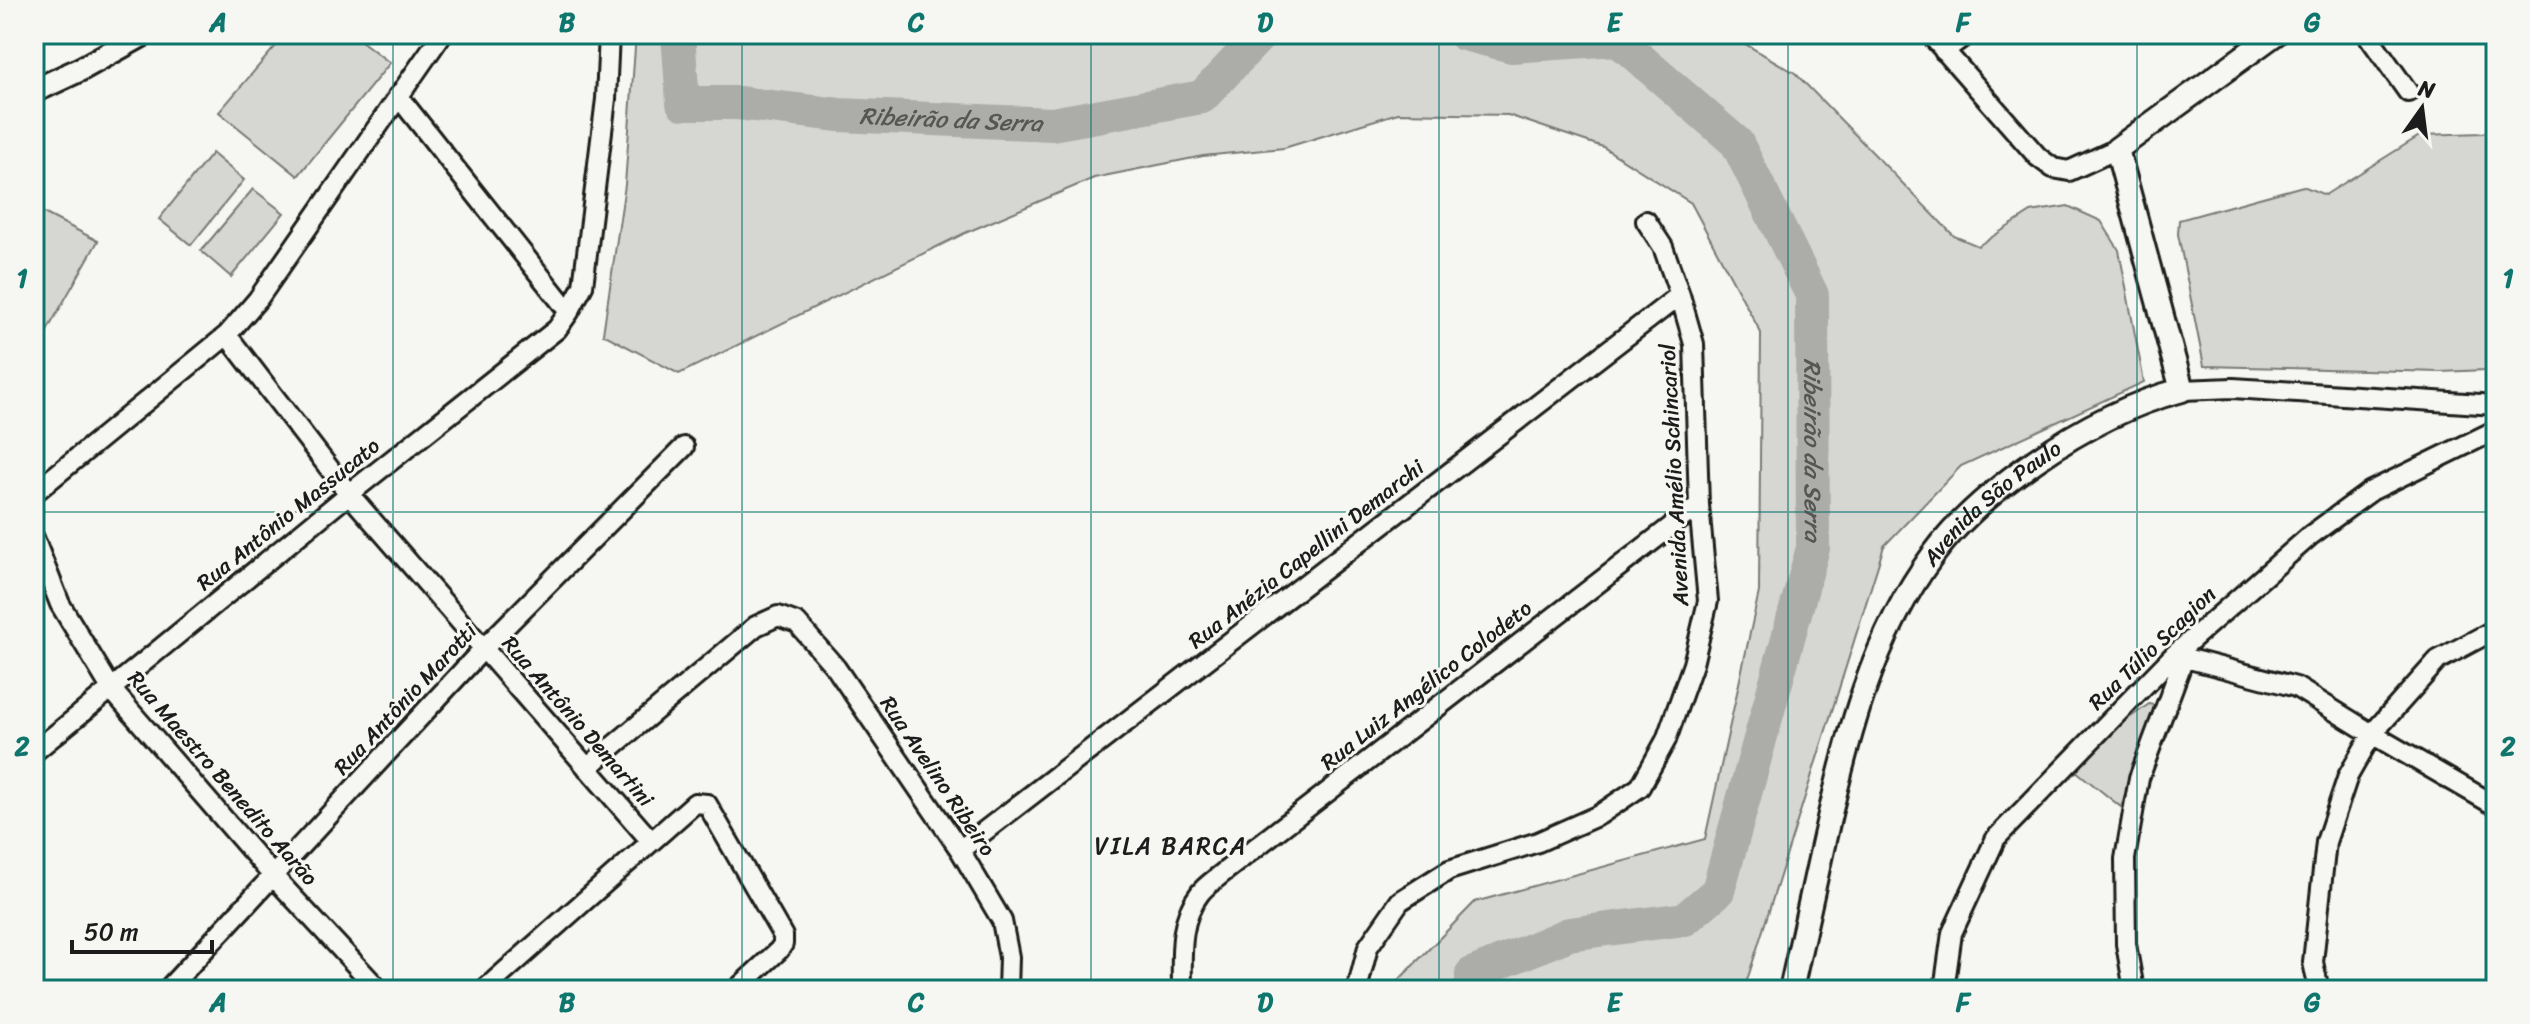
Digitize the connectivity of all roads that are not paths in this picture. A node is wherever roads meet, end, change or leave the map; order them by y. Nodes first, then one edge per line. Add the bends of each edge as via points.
1 (144, 34) edge
2 (442, 34) edge
3 (609, 34) edge
4 (1930, 34) edge
5 (1967, 34) edge
6 (2275, 34) edge
7 (2367, 34) edge
8 (1944, 51) junction
9 (34, 91) edge
10 (2408, 92) dead end
11 (398, 96) junction
12 (2117, 149) junction
13 (1646, 221) dead end
14 (1680, 295) junction
15 (569, 312) junction
16 (227, 335) junction
17 (2182, 390) junction
18 (2496, 405) edge
19 (2496, 430) edge
20 (684, 447) dead end
21 (34, 493) edge
22 (349, 494) junction
23 (1699, 505) junction
24 (34, 538) edge
25 (2496, 629) edge
26 (484, 648) junction
27 (2179, 657) junction
28 (112, 690) junction
29 (2372, 734) junction
30 (34, 752) edge
31 (587, 768) junction
32 (2496, 806) edge
33 (651, 841) junction
34 (960, 850) junction
35 (274, 877) junction
36 (167, 990) edge
37 (379, 990) edge
38 (484, 990) edge
39 (736, 990) edge
40 (1008, 990) edge
41 (1182, 990) edge
42 (1357, 990) edge
43 (1791, 990) edge
44 (1944, 990) edge
45 (2134, 990) edge
46 (2319, 990) edge

1 - 9 street
2 - 11 street
3 - 15 street via 583,286
4 - 8 street
5 - 8 street
6 - 12 street
7 - 10 street
8 - 12 street via 2053,168 2069,171
11 - 15 street
11 - 16 street via 258,299
12 - 17 street
13 - 14 street, Avenida Amélio Schincariol via 1663,247
14 - 23 street, Avenida Amélio Schincariol via 1694,344
14 - 34 street, Rua Anézia Capellini Demarchi
15 - 22 street, Rua Antônio Massucato via 557,329
16 - 21 street
16 - 22 street, Rua Antônio Demartini
17 - 18 street, Avenida São Paulo via 2233,388
17 - 43 street, Avenida São Paulo via 2124,410 2068,438 1983,502 1922,571 1880,647 1844,753
19 - 27 street, Rua Túlio Scagion via 2371,491 2311,535
20 - 26 street, Rua Antônio Marotti
22 - 26 street, Rua Antônio Demartini
22 - 28 street, Rua Antônio Massucato
23 - 41 street, Rua Luiz Angélico Colodeto via 1200,893 1182,938
23 - 42 street, Avenida Amélio Schincariol via 1708,601 1670,728 1640,787 1599,815 1538,842 1449,870 1400,901 1368,947
24 - 28 street, Rua Maestro Benedito Aarão via 60,604
25 - 29 street via 2438,660
26 - 31 street, Rua Antônio Demartini
26 - 35 street, Rua Antônio Marotti
27 - 29 street via 2296,687
27 - 44 street, Rua Túlio Scagion via 1996,838 1952,933
27 - 45 street via 2139,778 2125,859 2126,944
28 - 30 street, Rua Antônio Massucato
28 - 35 street, Rua Maestro Benedito Aarão
29 - 32 street
29 - 46 street via 2348,776 2326,842 2313,962
31 - 33 street, Rua Antônio Demartini
31 - 34 street, Rua Avelino Ribeiro via 756,626 778,616 797,623 836,668
33 - 38 street
33 - 39 street via 695,803 707,804 783,936 779,950
34 - 40 street, Rua Avelino Ribeiro via 1002,921
35 - 36 street, Rua Antônio Marotti
35 - 37 street, Rua Maestro Benedito Aarão

